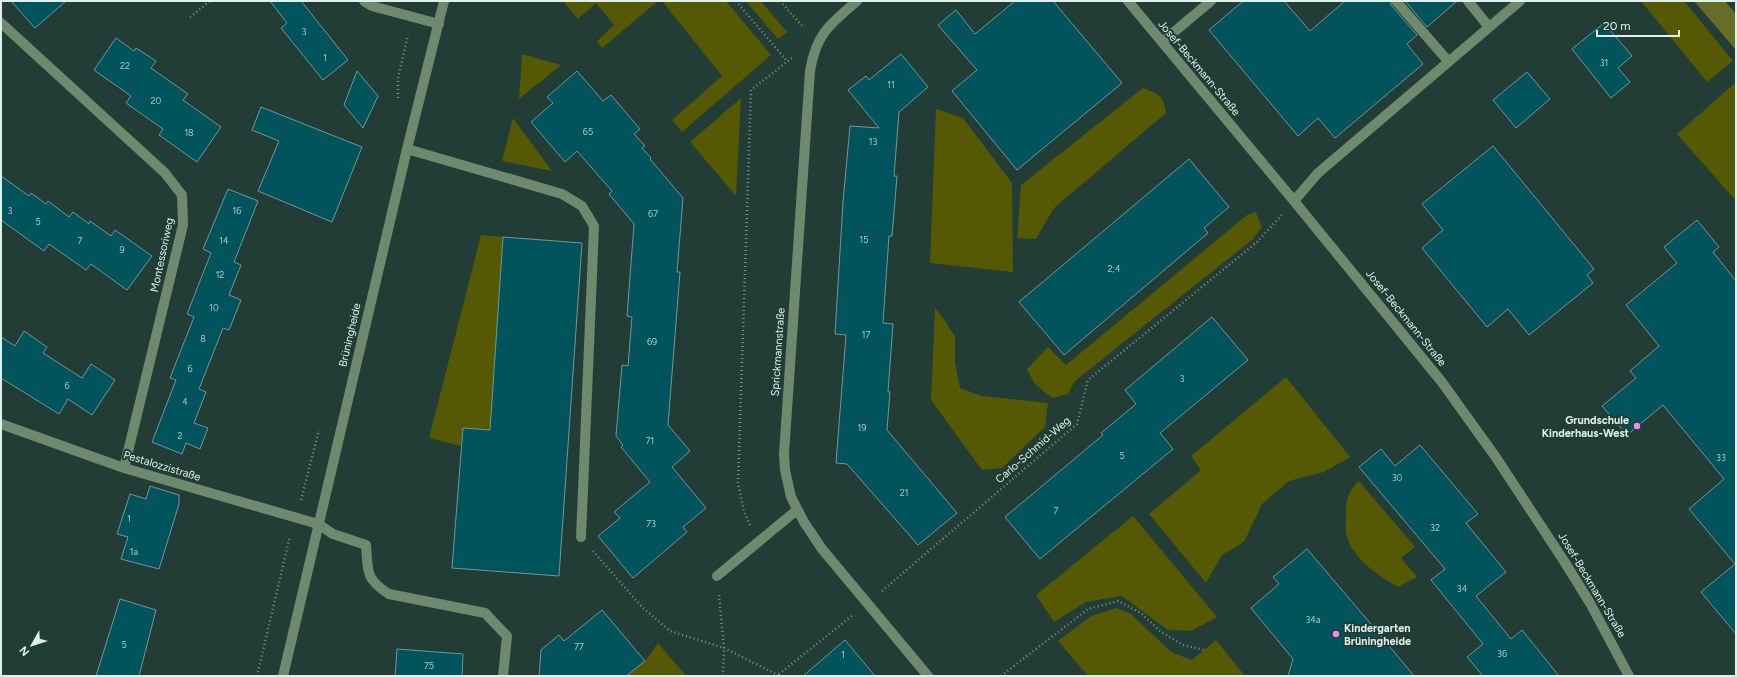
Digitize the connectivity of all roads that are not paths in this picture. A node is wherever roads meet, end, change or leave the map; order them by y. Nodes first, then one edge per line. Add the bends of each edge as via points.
1 (364, 1) edge
2 (444, 1) edge
3 (857, 1) edge
4 (1128, 1) edge
5 (1211, 1) edge
6 (1396, 1) edge
7 (1468, 1) edge
8 (1520, 1) edge
9 (1, 23) edge
10 (439, 24) junction
11 (1489, 27) junction
12 (1162, 42) junction
13 (1448, 61) junction
14 (407, 149) junction
15 (1294, 201) junction
16 (1, 424) edge
17 (124, 468) junction
18 (797, 510) junction
19 (318, 524) junction
20 (581, 537) road end
21 (717, 576) road end
22 (283, 676) edge
23 (503, 676) edge
24 (928, 676) edge
25 (1629, 676) edge

1 - 10 street via 372,6
2 - 10 street, Brüningheide
3 - 18 street, Sprickmannstraße via 829,25 817,43 810,71 784,454 787,484
4 - 12 street, Josef-Beckmann-Straße
5 - 12 street
6 - 13 street
7 - 11 street
8 - 11 street
9 - 17 street, Montessoriweg via 165,173 182,195 183,225
10 - 14 street, Brüningheide
11 - 13 street
12 - 15 street, Josef-Beckmann-Straße
13 - 15 street via 1318,173
14 - 19 street, Brüningheide
14 - 20 street via 562,194 582,206 594,226
15 - 25 street, Josef-Beckmann-Straße via 1441,381 1495,456 1533,511 1590,603
16 - 17 street, Pestalozzistraße
17 - 19 street, Pestalozzistraße
18 - 21 street
18 - 24 street, Sprickmannstraße via 822,549
19 - 22 street, Brüningheide
19 - 23 street, Pestalozzistraße via 334,534 366,545 368,574 379,588 389,594 486,613 507,636

